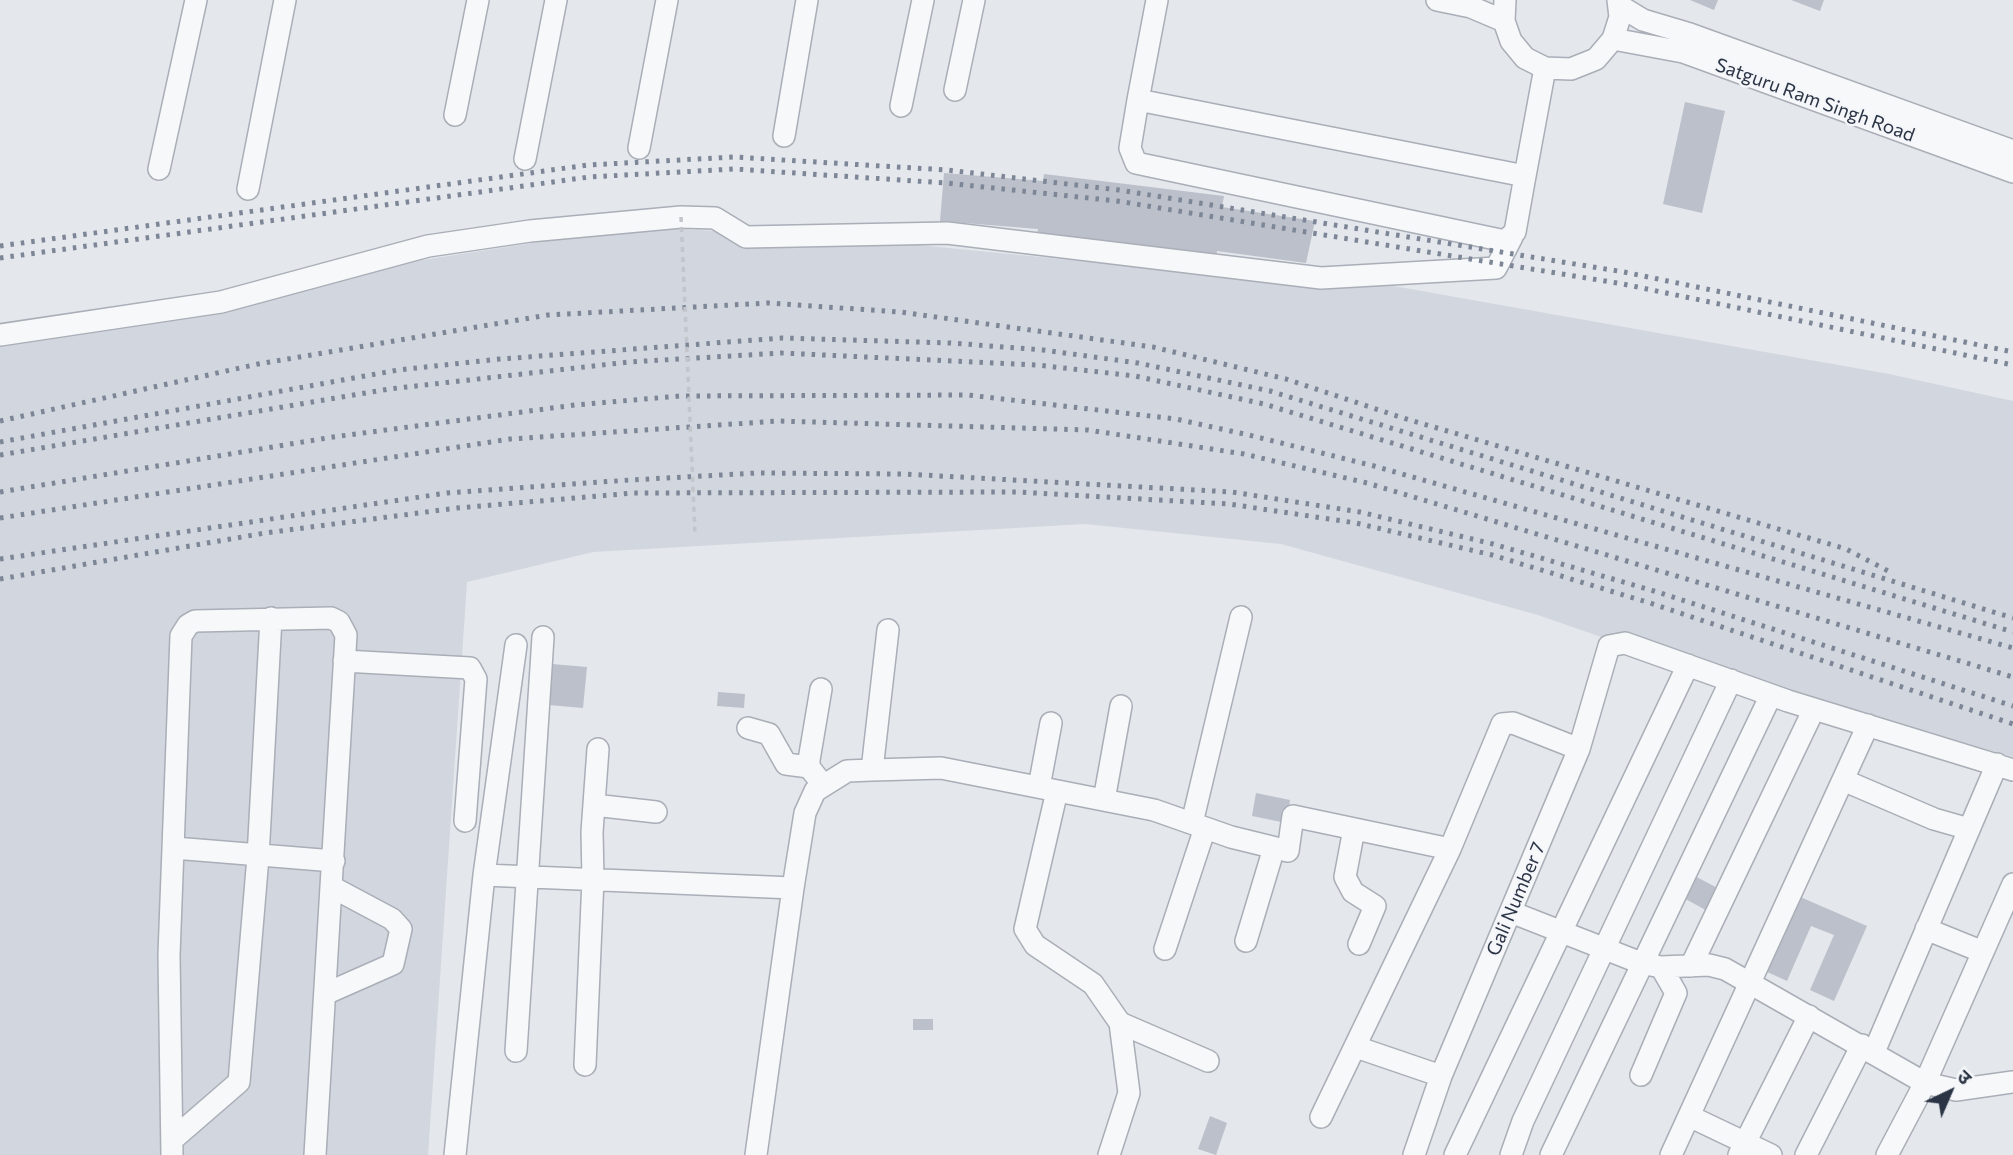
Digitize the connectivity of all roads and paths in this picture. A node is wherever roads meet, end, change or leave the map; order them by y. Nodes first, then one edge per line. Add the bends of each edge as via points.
1 (196, 0) edge
2 (285, 0) edge
3 (478, 0) edge
4 (556, 0) edge
5 (667, 0) edge
6 (807, 0) edge
7 (923, 0) edge
8 (974, 0) edge
9 (1157, 0) edge
10 (1437, 0) edge
11 (1619, 3) edge
12 (1504, 10) edge
13 (1613, 39) junction
14 (1545, 68) junction
15 (955, 90) dead end
16 (1138, 100) junction
17 (901, 106) dead end
18 (455, 115) dead end
19 (784, 136) dead end
20 (639, 148) dead end
21 (2013, 151) edge
22 (525, 159) dead end
23 (159, 169) dead end
24 (2013, 172) edge
25 (1525, 176) junction
26 (248, 189) dead end
27 (681, 217) junction
28 (1512, 237) junction
29 (0, 335) edge
30 (695, 534) dead end
31 (1241, 617) dead end
32 (271, 618) junction
33 (888, 630) dead end
34 (543, 637) dead end
35 (516, 645) dead end
36 (344, 661) junction
37 (1688, 665) junction
38 (1731, 681) junction
39 (821, 689) dead end
40 (1771, 695) junction
41 (1121, 706) dead end
42 (1814, 709) junction
43 (1051, 723) dead end
44 (1868, 725) junction
45 (748, 729) dead end
46 (598, 749) dead end
47 (1578, 749) junction
48 (810, 766) junction
49 (2005, 767) edge
50 (872, 770) junction
51 (1843, 780) junction
52 (823, 785) junction
53 (1048, 789) junction
54 (1104, 800) junction
55 (594, 805) junction
56 (656, 811) dead end
57 (465, 821) dead end
58 (1199, 825) junction
59 (1354, 829) junction
60 (1969, 829) junction
61 (174, 848) junction
62 (1274, 848) junction
63 (1450, 849) junction
64 (258, 857) junction
65 (334, 861) junction
66 (484, 874) junction
67 (525, 876) junction
68 (593, 879) junction
69 (2013, 884) edge
70 (332, 887) junction
71 (793, 888) junction
72 (1511, 912) junction
73 (1926, 929) junction
74 (1561, 932) junction
75 (1246, 941) dead end
76 (1359, 944) dead end
77 (1165, 949) dead end
78 (1606, 950) junction
79 (1983, 952) junction
80 (1651, 965) junction
81 (1691, 965) junction
82 (1750, 983) junction
83 (325, 995) junction
84 (1809, 1016) junction
85 (1121, 1023) junction
86 (1356, 1047) junction
87 (1868, 1049) junction
88 (516, 1051) dead end
89 (1208, 1061) dead end
90 (585, 1065) dead end
91 (1641, 1075) dead end
92 (1441, 1076) junction
93 (2013, 1082) edge
94 (1925, 1083) junction
95 (1689, 1116) junction
96 (1321, 1117) dead end
97 (172, 1147) edge
98 (1742, 1149) edge
99 (315, 1155) edge
100 (455, 1155) edge
101 (755, 1155) edge
102 (1109, 1155) edge
103 (1414, 1155) edge
104 (1455, 1155) edge
105 (1511, 1155) edge
106 (1551, 1155) edge
107 (1671, 1155) edge
108 (1771, 1155) edge
109 (1806, 1155) edge
110 (1887, 1155) edge

1 - 23 street
2 - 26 street
3 - 18 street
4 - 22 street
5 - 20 street
6 - 19 street
7 - 17 street
8 - 15 street
9 - 16 street
10 - 12 street
11 - 13 street
11 - 21 street, Satguru Ram Singh Road via 1643,20
12 - 14 street via 1511,41 1525,58
13 - 14 street via 1596,59 1571,69
13 - 24 street, Satguru Ram Singh Road via 1683,52
14 - 25 street
16 - 25 street
16 - 28 street via 1130,148 1136,163 1505,242
25 - 28 street
27 - 28 street via 715,218 746,237 947,233 1321,278 1496,268
27 - 29 street via 530,230 428,246 221,302
27 - 30 path, bridge
31 - 58 street
32 - 36 street via 331,618 339,622 346,635
32 - 61 street via 195,621 181,636
32 - 64 street
33 - 50 street
34 - 67 street
35 - 66 street
36 - 57 street via 470,668 476,679
36 - 65 street
37 - 38 street
37 - 47 street, Gali Number 7 via 1615,643 1607,651
37 - 74 street
38 - 40 street
38 - 78 street
39 - 48 street
40 - 42 street
40 - 80 street
41 - 54 street
42 - 44 street
42 - 81 street
43 - 53 street
44 - 49 street
44 - 51 street
45 - 48 street via 769,734 786,764
46 - 55 street
47 - 63 street via 1513,723 1502,724
47 - 72 street, Gali Number 7
48 - 52 street
49 - 60 street
50 - 52 street via 847,771
50 - 53 street via 941,768
51 - 60 street
51 - 82 street
52 - 71 street via 805,813
53 - 54 street
53 - 85 street via 1025,929 1035,945 1093,984
54 - 58 street
55 - 56 street
55 - 68 street
58 - 62 street
58 - 77 street
59 - 62 street via 1293,816 1288,851
59 - 63 street
59 - 76 street via 1345,877 1353,892 1375,906
60 - 73 street
61 - 64 street
61 - 97 street via 169,955
62 - 75 street
63 - 86 street
64 - 65 street
64 - 97 street via 239,1082
65 - 70 street
66 - 67 street
66 - 100 street
67 - 68 street
67 - 88 street
68 - 71 street
68 - 90 street
69 - 79 street
70 - 83 street
70 - 83 street via 392,919 401,929 393,964
71 - 101 street
72 - 74 street
72 - 92 street, Gali Number 7
73 - 79 street
73 - 87 street
74 - 78 street
74 - 104 street
78 - 80 street
78 - 105 street
79 - 94 street
80 - 81 street
80 - 91 street via 1676,993
80 - 106 street
81 - 82 street via 1717,967
82 - 84 street
82 - 95 street
83 - 99 street
84 - 87 street
84 - 98 street
85 - 89 street
85 - 102 street via 1129,1094
86 - 92 street
86 - 96 street
87 - 94 street
87 - 109 street
92 - 103 street, Gali Number 7
93 - 94 street via 1956,1090
94 - 110 street
95 - 98 street
95 - 107 street
98 - 108 street

